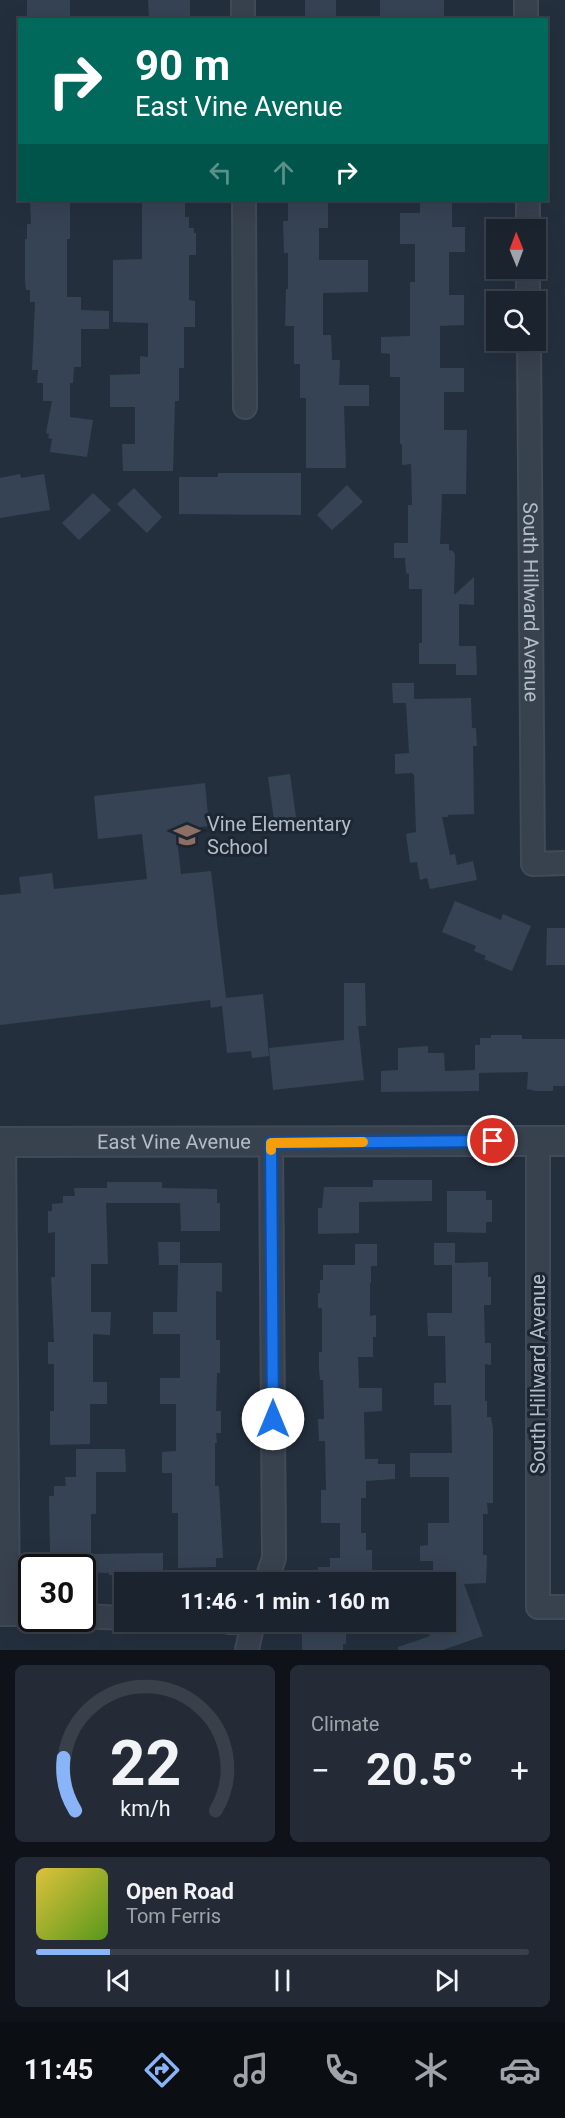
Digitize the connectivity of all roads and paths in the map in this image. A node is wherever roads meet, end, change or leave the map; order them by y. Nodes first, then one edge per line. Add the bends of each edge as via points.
1 (243, 0) edge
2 (526, 0) edge
3 (243, 18) edge
4 (526, 18) edge
5 (244, 201) edge
6 (528, 201) edge
7 (528, 219) edge
8 (529, 351) edge
9 (245, 407) dead end
10 (565, 863) edge
11 (551, 1141) edge
12 (2, 1142) edge
13 (271, 1143) junction
14 (269, 1572) edge
15 (565, 1607) edge
16 (4, 1613) edge
17 (96, 1617) edge
18 (114, 1618) edge
19 (251, 1632) edge
20 (247, 1650) edge

1 - 3 street
2 - 4 street
5 - 9 street
6 - 7 street
8 - 10 street, South Hillward Avenue via 533,864
11 - 13 street, East Vine Avenue
11 - 15 street, South Hillward Avenue via 538,1607
12 - 13 street, East Vine Avenue
12 - 16 street
13 - 14 street via 274,1558
17 - 18 street
19 - 20 street

